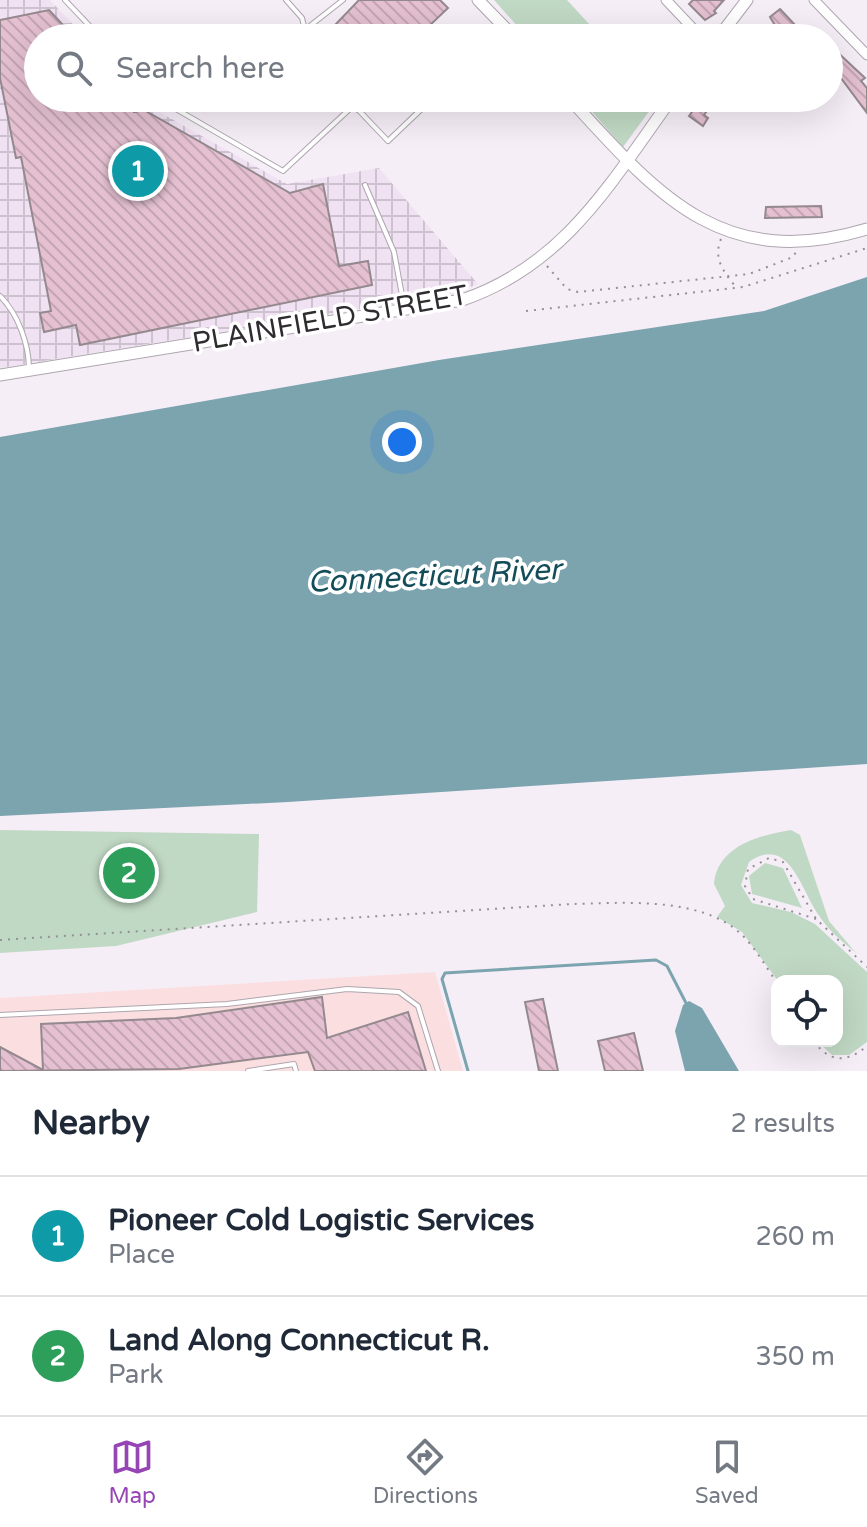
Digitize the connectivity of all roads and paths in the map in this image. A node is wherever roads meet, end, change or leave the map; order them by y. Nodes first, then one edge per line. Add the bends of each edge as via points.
1 (65, 0) edge
2 (286, 0) edge
3 (343, 0) edge
4 (478, 0) edge
5 (666, 0) edge
6 (747, 0) edge
7 (814, 0) edge
8 (88, 24) edge
9 (303, 24) edge
10 (312, 24) edge
11 (501, 24) edge
12 (689, 24) edge
13 (729, 24) edge
14 (837, 24) edge
15 (843, 30) edge
16 (867, 55) edge
17 (181, 112) edge
18 (350, 112) edge
19 (361, 112) edge
20 (418, 112) edge
21 (582, 112) edge
22 (662, 112) edge
23 (626, 161) junction
24 (365, 185) dead end
25 (867, 229) edge
26 (725, 231) junction
27 (802, 243) junction
28 (867, 248) edge
29 (542, 258) junction
30 (728, 277) junction
31 (737, 288) junction
32 (0, 296) edge
33 (404, 308) junction
34 (526, 311) dead end
35 (29, 371) junction
36 (0, 375) edge
37 (816, 919) junction
38 (0, 940) edge
39 (867, 967) edge
40 (771, 975) edge
41 (0, 1015) edge
42 (867, 1046) edge
43 (819, 1047) edge
44 (248, 1071) edge
45 (296, 1071) edge
46 (438, 1071) edge

1 - 8 lane
2 - 9 lane
3 - 10 lane
4 - 11 street
5 - 12 street
6 - 13 street
7 - 14 street
15 - 16 street
17 - 18 lane via 283,171
19 - 20 lane via 388,141
21 - 23 street
22 - 23 street, PLAINFIELD STREET
23 - 26 street via 688,212
23 - 29 street, PLAINFIELD STREET via 572,231
24 - 33 lane via 394,252
25 - 27 street
26 - 27 street
26 - 30 path via 717,249
27 - 30 path via 793,257
28 - 31 path
29 - 30 path via 567,289 578,292
29 - 33 street, PLAINFIELD STREET via 487,292
30 - 31 path
31 - 34 path
32 - 35 lane via 10,306 29,351
33 - 35 street, PLAINFIELD STREET
35 - 36 street, PLAINFIELD STREET
37 - 37 path via 783,862 769,858 748,869 745,886 753,899
37 - 39 path
38 - 40 path via 556,904 655,903 694,911 736,930
41 - 46 lane via 227,1004 347,989 399,992 418,1006
42 - 43 path via 837,1059
44 - 45 lane via 294,1064

